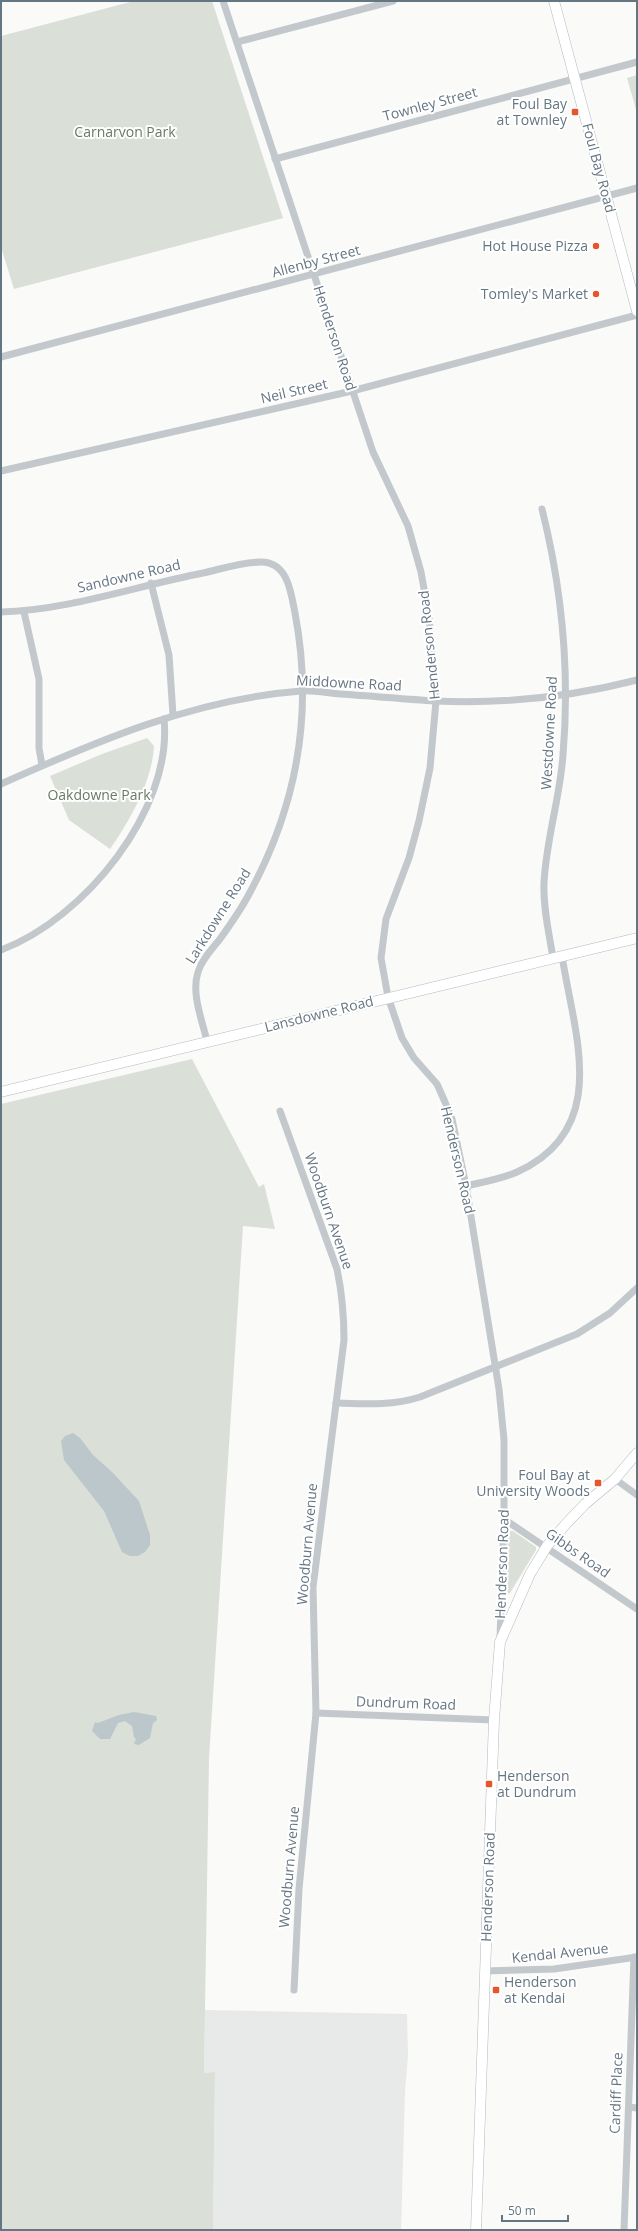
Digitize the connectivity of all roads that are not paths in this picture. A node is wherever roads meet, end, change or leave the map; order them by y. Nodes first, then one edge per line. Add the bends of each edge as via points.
1 (223, 1) edge
2 (393, 1) edge
3 (554, 1) edge
4 (237, 42) junction
5 (637, 62) edge
6 (574, 78) junction
7 (275, 159) junction
8 (637, 188) edge
9 (606, 196) junction
10 (314, 275) junction
11 (637, 311) edge
12 (637, 315) edge
13 (1, 357) edge
14 (352, 391) junction
15 (1, 471) edge
16 (542, 509) dead end
17 (262, 562) joint
18 (151, 583) junction
19 (1, 612) edge
20 (24, 612) junction
21 (637, 680) edge
22 (303, 691) junction
23 (565, 695) junction
24 (436, 701) junction
25 (173, 715) junction
26 (164, 719) junction
27 (42, 766) junction
28 (1, 784) edge
29 (637, 938) edge
30 (1, 950) edge
31 (558, 957) junction
32 (388, 997) junction
33 (207, 1041) junction
34 (1, 1092) edge
35 (280, 1111) dead end
36 (466, 1186) junction
37 (637, 1288) edge
38 (496, 1367) junction
39 (336, 1403) junction
40 (637, 1453) edge
41 (615, 1479) junction
42 (637, 1494) edge
43 (504, 1519) junction
44 (547, 1546) junction
45 (637, 1609) edge
46 (500, 1642) junction
47 (316, 1713) junction
48 (494, 1720) junction
49 (636, 1957) edge
50 (485, 1971) junction
51 (294, 1990) dead end
52 (629, 2107) junction
53 (637, 2108) edge
54 (476, 2230) edge
55 (624, 2230) edge

1 - 4 street, Henderson Road
2 - 4 street
3 - 6 main road, Foul Bay Road
4 - 7 street, Henderson Road
5 - 6 street, Townley Street
6 - 7 street, Townley Street
6 - 9 main road, Foul Bay Road
7 - 10 street, Henderson Road
8 - 9 street, Allenby Street
9 - 10 street, Allenby Street
9 - 11 main road, Foul Bay Road
10 - 13 street, Allenby Street
10 - 14 street, Henderson Road
12 - 14 street, Neil Street
14 - 15 street, Neil Street
14 - 24 street, Henderson Road via 373,452 408,526 416,553 429,617
16 - 23 street, Westdowne Road via 560,596
17 - 18 street, Sandowne Road
17 - 22 street, Larkdowne Road via 281,570 290,588 302,659
18 - 20 street, Sandowne Road via 87,600
18 - 25 street via 169,655
19 - 20 street, Sandowne Road
20 - 27 street via 39,679 39,748
21 - 23 street, Middowne Road
22 - 24 street, Middowne Road
22 - 25 street, Middowne Road via 255,696
22 - 33 street, Larkdowne Road via 297,767 283,817 259,876 233,922 197,974 196,991
23 - 24 street, Middowne Road via 511,700
23 - 31 street, Westdowne Road via 559,792 544,883 544,905
24 - 32 street, Henderson Road via 430,768 422,809 409,858 383,933 382,958
25 - 26 street, Middowne Road
26 - 27 street, Middowne Road via 111,737
26 - 30 street via 164,750 156,783 133,832 110,867 73,907 32,936
27 - 28 street, Middowne Road
29 - 31 main road, Lansdowne Road
31 - 32 main road, Lansdowne Road
31 - 36 street, Westdowne Road via 581,1061 580,1089 572,1119 556,1144 538,1160 516,1172
32 - 33 main road, Lansdowne Road
32 - 36 street, Henderson Road via 402,1038 414,1058 437,1084 446,1102
33 - 34 main road, Lansdowne Road
35 - 39 street, Woodburn Avenue via 330,1245 343,1295 344,1340
36 - 38 street, Henderson Road
37 - 38 street via 610,1313 578,1334
38 - 39 street via 402,1403
38 - 43 street, Henderson Road via 504,1440
39 - 47 street, Woodburn Avenue via 313,1587
40 - 41 main road
41 - 42 street
41 - 44 main road via 585,1504
43 - 44 street, Gibbs Road
43 - 46 street, Henderson Road
44 - 45 street, Gibbs Road
44 - 46 main road via 520,1594
46 - 48 main road, Henderson Road
47 - 48 street, Dundrum Road
47 - 51 street, Woodburn Avenue via 299,1889
48 - 50 main road, Henderson Road
49 - 50 street, Kendal Avenue via 554,1969
49 - 52 street, Cardiff Place
50 - 54 main road, Henderson Road
52 - 53 street
52 - 55 street, Cardiff Place

